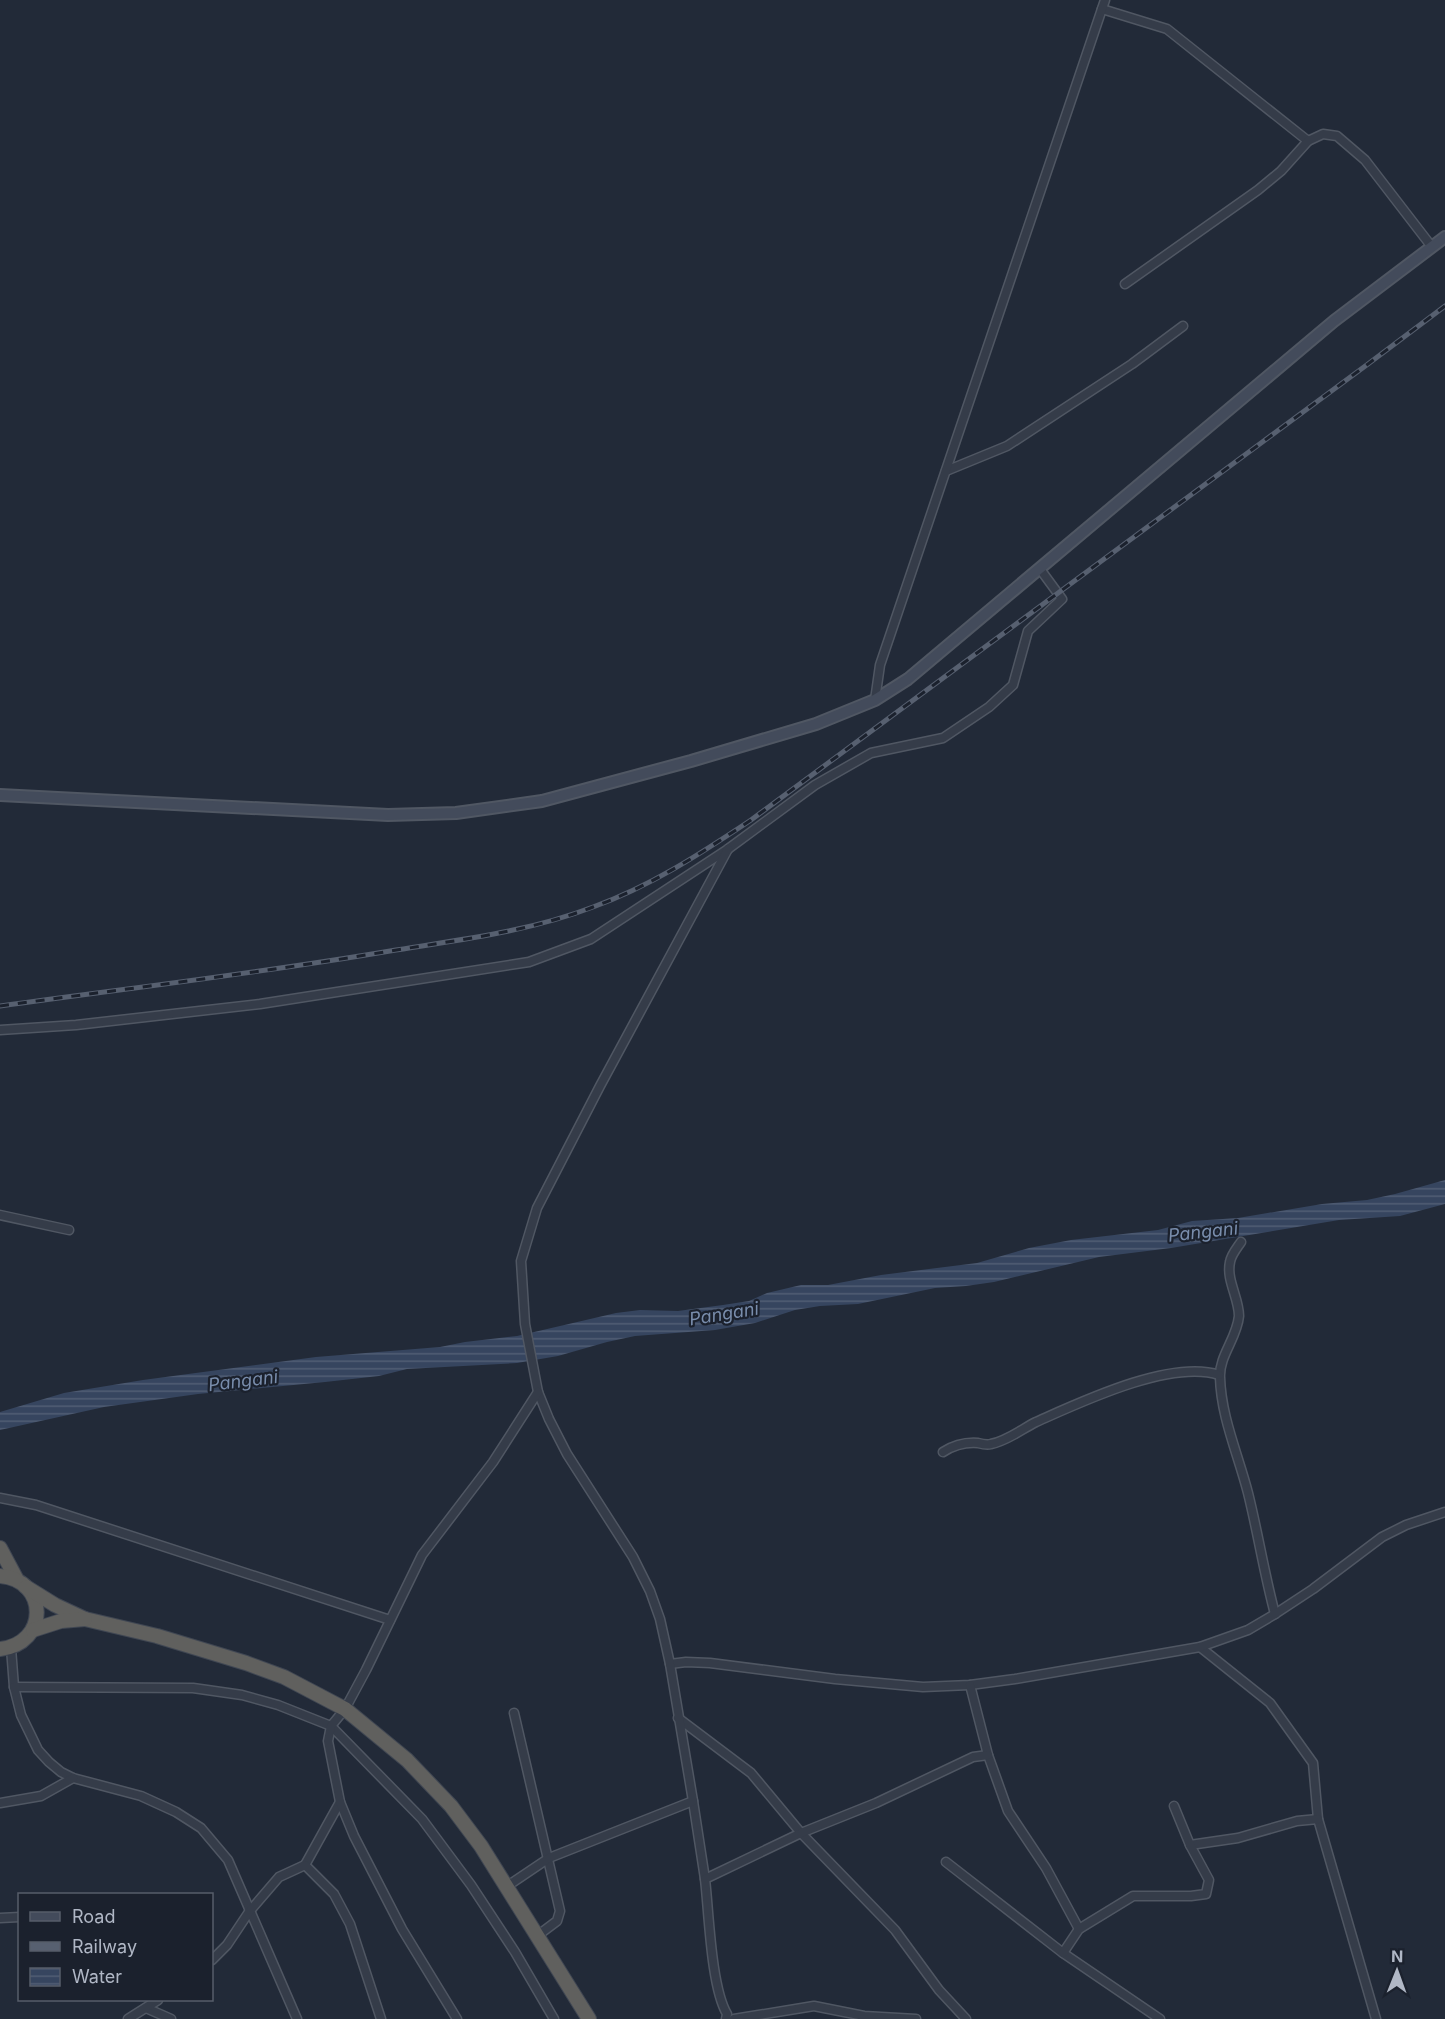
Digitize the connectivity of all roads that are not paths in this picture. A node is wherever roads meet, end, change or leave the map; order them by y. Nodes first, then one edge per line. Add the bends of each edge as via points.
1 (1105, 0) edge
2 (1102, 9) junction
3 (1308, 141) junction
4 (1445, 237) edge
5 (1432, 247) junction
6 (1125, 284) dead end
7 (1183, 326) dead end
8 (946, 471) junction
9 (1040, 569) junction
10 (875, 700) junction
11 (0, 795) edge
12 (728, 849) junction
13 (0, 1030) edge
14 (0, 1215) edge
15 (69, 1230) dead end
16 (1241, 1242) dead end
17 (1219, 1375) junction
18 (538, 1392) junction
19 (943, 1452) dead end
20 (0, 1498) edge
21 (1445, 1512) edge
22 (0, 1548) edge
23 (0, 1576) edge
24 (22, 1583) junction
25 (1275, 1614) junction
26 (84, 1619) junction
27 (390, 1620) junction
28 (33, 1630) junction
29 (1200, 1647) junction
30 (5, 1649) edge
31 (670, 1665) junction
32 (970, 1685) junction
33 (14, 1687) junction
34 (345, 1709) junction
35 (514, 1713) dead end
36 (678, 1718) junction
37 (330, 1726) junction
38 (988, 1755) junction
39 (73, 1778) junction
40 (693, 1801) junction
41 (340, 1802) junction
42 (0, 1803) edge
43 (1174, 1806) dead end
44 (1318, 1819) junction
45 (801, 1833) junction
46 (1190, 1845) junction
47 (549, 1858) junction
48 (946, 1862) dead end
49 (305, 1865) junction
50 (705, 1879) junction
51 (506, 1887) junction
52 (249, 1912) junction
53 (18, 1917) edge
54 (0, 1918) edge
55 (1079, 1929) junction
56 (537, 1936) junction
57 (1063, 1953) junction
58 (213, 1959) edge
59 (156, 2001) edge
60 (146, 2008) junction
61 (863, 2018) edge
62 (128, 2019) edge
63 (171, 2019) edge
64 (297, 2019) edge
65 (381, 2019) edge
66 (457, 2019) edge
67 (554, 2019) edge
68 (590, 2019) edge
69 (726, 2019) edge
70 (734, 2019) edge
71 (916, 2019) edge
72 (966, 2019) edge
73 (1160, 2019) edge
74 (1376, 2019) edge

1 - 2 street
2 - 3 street via 1167,29
2 - 8 street
3 - 5 street via 1323,134 1336,136 1365,159
3 - 6 street via 1258,190
4 - 5 main road
5 - 9 main road via 1334,321
7 - 8 street via 1007,446
8 - 10 street via 880,665
9 - 10 main road via 908,679
9 - 12 street via 1062,599 1028,631 1013,685 989,707 943,738 871,753 815,786
10 - 11 main road via 816,723 691,761 542,801 456,813 388,815
12 - 13 street via 591,939 529,962 260,1004
12 - 18 street via 537,1208 521,1261 525,1324
14 - 15 street
16 - 17 street via 1229,1268 1239,1315
17 - 19 street via 1190,1371 1149,1378 990,1445 965,1443
17 - 25 street
18 - 27 street via 493,1462 422,1555
18 - 31 street via 567,1454 633,1557 650,1592
20 - 27 street via 36,1505
21 - 25 street via 1382,1537
22 - 24 highway
23 - 24 highway
24 - 26 highway
24 - 28 highway via 37,1608
25 - 29 street via 1248,1630
26 - 28 highway
26 - 34 highway via 246,1663 284,1677
27 - 34 street
28 - 30 highway via 24,1641
29 - 32 street
29 - 44 street via 1270,1703 1313,1763
30 - 33 street
31 - 32 street via 710,1663 883,1685
31 - 36 street
32 - 38 street
33 - 37 street via 193,1688 242,1695
33 - 39 street via 21,1715 38,1750
34 - 37 street
34 - 51 highway via 407,1760 451,1806
35 - 47 street
36 - 40 street
36 - 45 street via 751,1773
37 - 41 street via 330,1758
37 - 67 street via 422,1819 471,1884
38 - 45 street via 973,1757
38 - 55 street via 1008,1811 1046,1868
39 - 42 street via 41,1796
39 - 52 street via 141,1796 201,1828 228,1860
40 - 47 street
40 - 50 street
41 - 49 street
41 - 66 street via 402,1929
43 - 46 street
44 - 46 street
44 - 74 street
45 - 50 street
45 - 72 street via 896,1930 939,1990
46 - 55 street via 1209,1880 1206,1894 1133,1896
47 - 51 street
47 - 56 street via 560,1911 557,1921
48 - 57 street
49 - 52 street via 279,1878
49 - 65 street via 334,1894 350,1924
50 - 69 street via 716,1979
51 - 56 highway
52 - 58 street
52 - 64 street
53 - 54 street
55 - 57 street
56 - 68 highway
57 - 73 street
59 - 60 street
60 - 62 street
60 - 63 street
61 - 70 street via 814,2006
61 - 71 street

